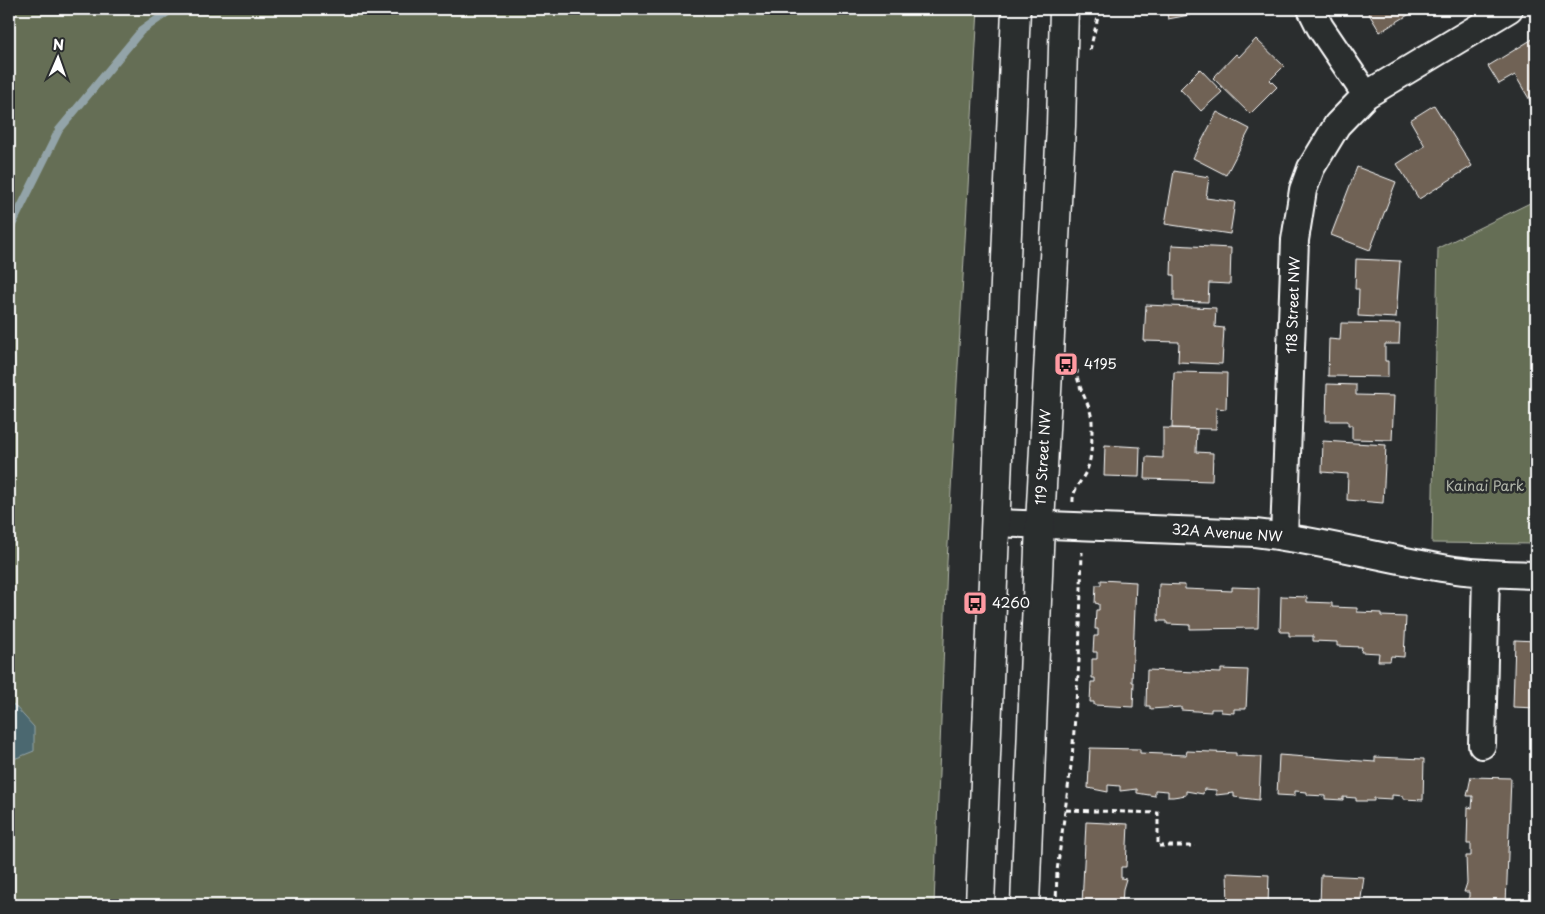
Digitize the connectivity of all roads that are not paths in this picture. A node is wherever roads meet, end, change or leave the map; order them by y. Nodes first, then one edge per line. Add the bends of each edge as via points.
1 (1016, 9) edge
2 (1064, 9) edge
3 (1310, 9) edge
4 (1509, 9) edge
5 (1366, 95) junction
6 (995, 523) junction
7 (1040, 524) junction
8 (1284, 536) junction
9 (1486, 574) junction
10 (1536, 575) edge
11 (1482, 745) dead end
12 (980, 905) edge
13 (1025, 905) edge

1 - 6 main road
2 - 7 main road, 119 Street NW
3 - 5 street
4 - 5 street, 118 Street NW
5 - 8 street, 118 Street NW via 1350,109 1323,146 1303,190 1298,214
6 - 7 street, 32A Avenue NW
6 - 12 main road
7 - 8 street, 32A Avenue NW
7 - 13 main road, 119 Street NW
8 - 9 street, 32A Avenue NW
9 - 10 street, 32A Avenue NW
9 - 11 street

